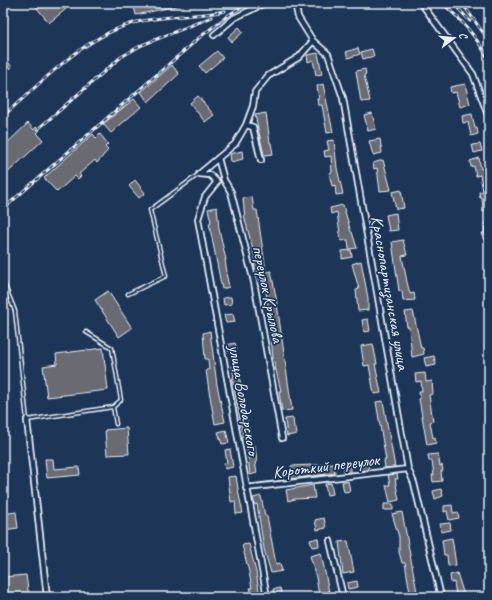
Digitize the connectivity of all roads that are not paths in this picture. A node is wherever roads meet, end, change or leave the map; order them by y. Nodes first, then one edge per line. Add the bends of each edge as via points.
1 (266, 3) edge
2 (295, 3) edge
3 (421, 3) edge
4 (214, 35) dead end
5 (313, 41) junction
6 (489, 118) edge
7 (246, 125) junction
8 (218, 158) junction
9 (261, 160) dead end
10 (199, 174) junction
11 (224, 180) junction
12 (217, 182) junction
13 (3, 281) edge
14 (128, 294) dead end
15 (86, 332) dead end
16 (113, 407) junction
17 (27, 420) junction
18 (116, 424) dead end
19 (282, 438) dead end
20 (408, 469) junction
21 (246, 488) junction
22 (330, 541) dead end
23 (47, 597) edge
24 (267, 597) edge
25 (343, 597) edge
26 (441, 597) edge

1 - 4 street via 234,18
2 - 5 street, Краснопартизанская улица via 298,17
3 - 6 street via 473,74
5 - 7 street via 299,57 268,76 255,92
5 - 20 street, Краснопартизанская улица via 328,54 343,98
7 - 8 street via 235,144
7 - 9 street via 253,127
8 - 10 street
8 - 11 street, переулок Крылова
10 - 12 street via 210,175
10 - 14 lane via 150,210 166,276
11 - 12 street
11 - 19 street, переулок Крылова via 232,192 254,282
12 - 21 street, улица Володарского via 205,196 198,219
13 - 17 lane via 15,312
15 - 16 lane via 112,348 121,400
16 - 17 lane
16 - 18 lane
17 - 23 street
20 - 21 street, Короткий переулок
20 - 26 street, Краснопартизанская улица via 414,483
21 - 24 street, улица Володарского
22 - 25 street

